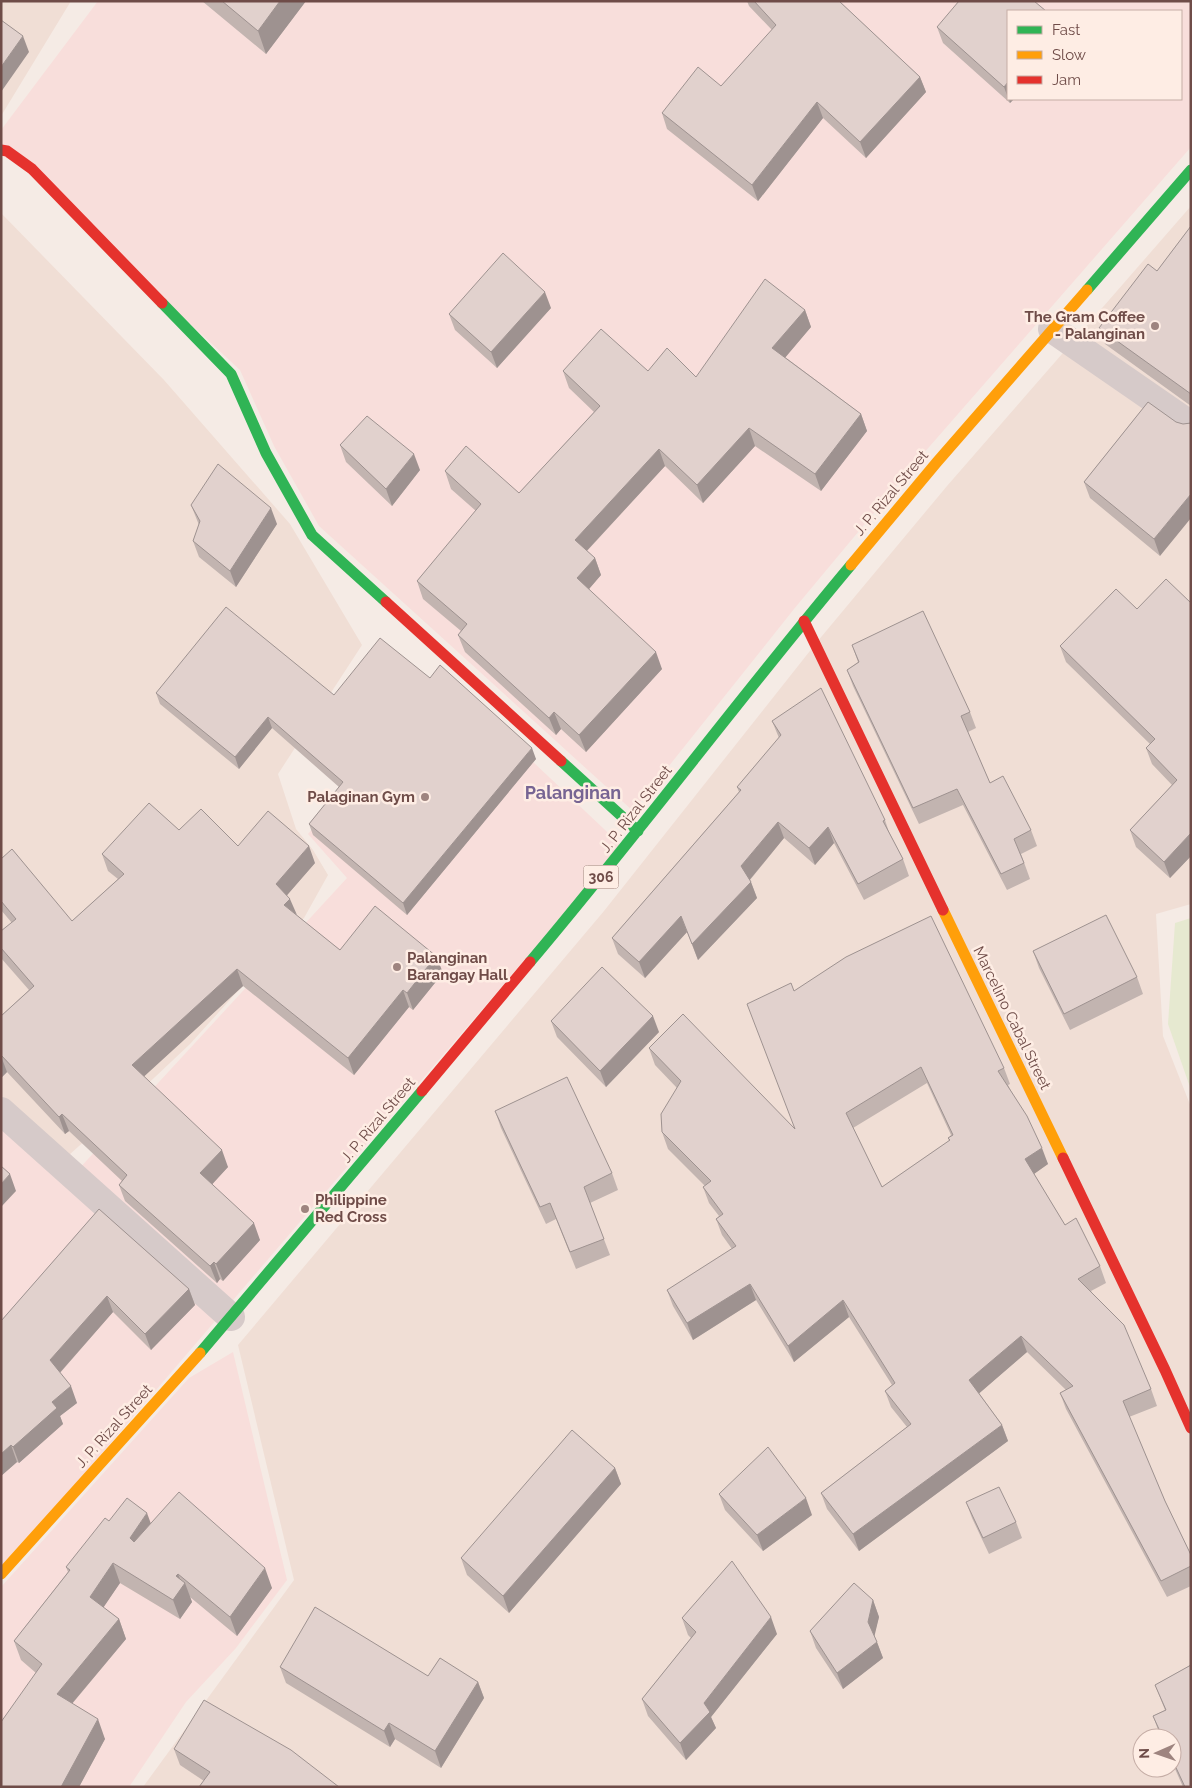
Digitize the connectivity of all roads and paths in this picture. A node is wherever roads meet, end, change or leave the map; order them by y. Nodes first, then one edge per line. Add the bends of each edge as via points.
1 (1, 150) edge
2 (1191, 170) edge
3 (1052, 329) junction
4 (1191, 425) edge
5 (804, 621) junction
6 (638, 831) junction
7 (1, 1110) edge
8 (231, 1317) junction
9 (1191, 1428) edge
10 (1, 1574) edge

1 - 6 main road via 32,169 231,374 266,453 312,535
2 - 3 main road, J. P. Rizal Street / 306
3 - 4 street
3 - 5 main road, J. P. Rizal Street / 306
5 - 6 main road, J. P. Rizal Street / 306
5 - 9 main road, Marcelino Cabal Street
6 - 8 main road, J. P. Rizal Street / 306
7 - 8 street
8 - 10 main road, J. P. Rizal Street / 306

